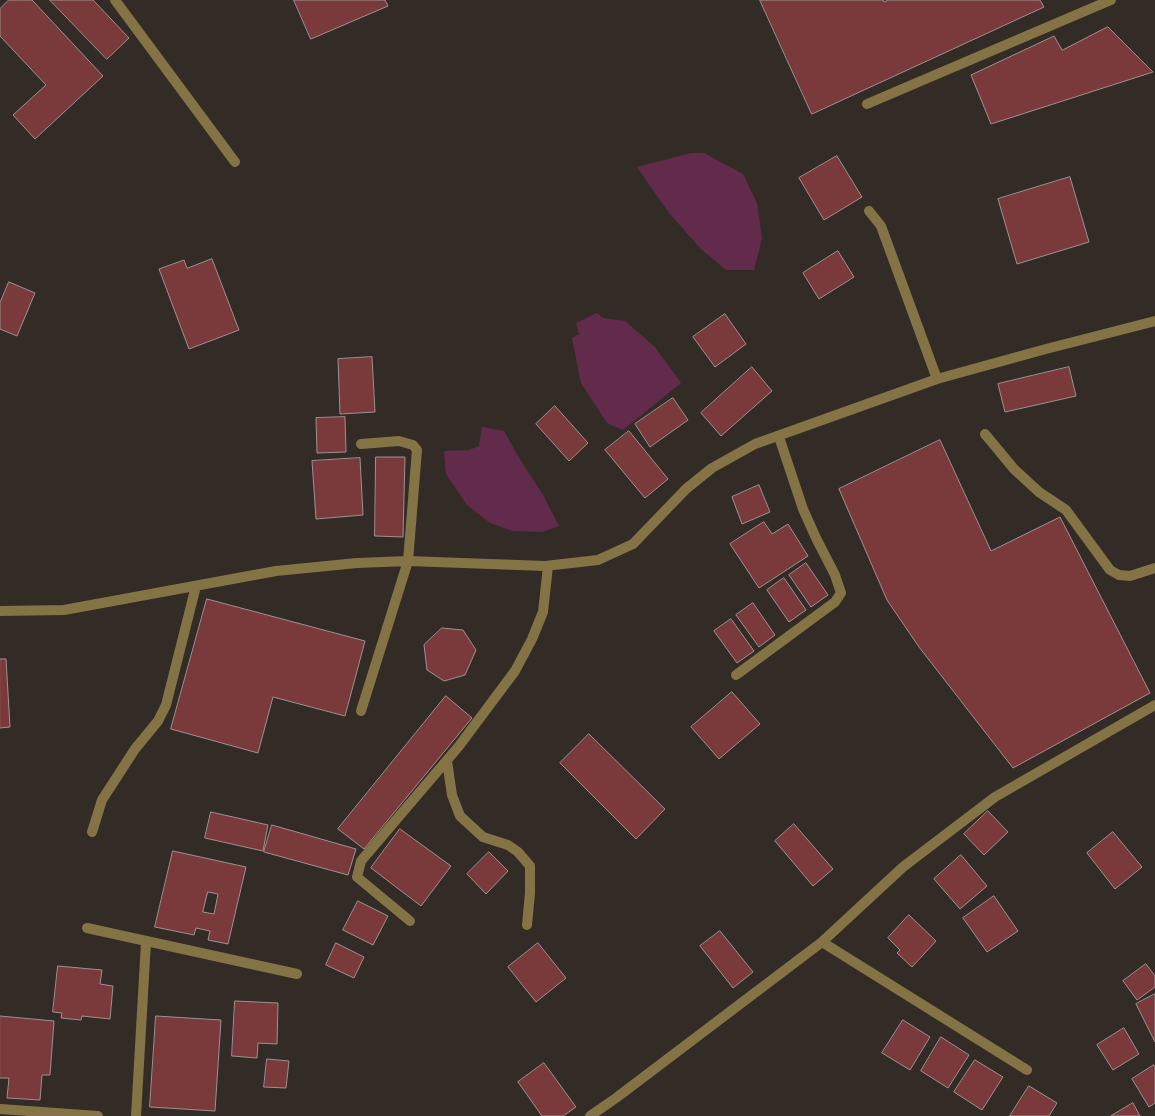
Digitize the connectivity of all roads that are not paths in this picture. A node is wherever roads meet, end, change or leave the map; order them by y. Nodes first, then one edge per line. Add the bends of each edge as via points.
1 (115, 0) edge
2 (1111, 0) edge
3 (867, 104) dead end
4 (235, 162) dead end
5 (869, 211) dead end
6 (1155, 321) edge
7 (937, 379) junction
8 (985, 434) dead end
9 (779, 436) junction
10 (361, 444) dead end
11 (408, 561) junction
12 (548, 566) junction
13 (1155, 568) edge
14 (196, 586) junction
15 (0, 611) edge
16 (736, 675) dead end
17 (1155, 705) edge
18 (361, 711) dead end
19 (447, 761) junction
20 (92, 832) dead end
21 (410, 921) dead end
22 (526, 925) dead end
23 (87, 928) dead end
24 (146, 942) junction
25 (822, 942) junction
26 (297, 974) dead end
27 (1028, 1070) dead end
28 (0, 1109) edge
29 (98, 1116) edge
30 (136, 1116) edge
31 (590, 1116) edge

1 - 4 street
2 - 3 street
5 - 7 street via 881,226
6 - 7 street
7 - 9 street
8 - 13 street via 1014,469 1039,492 1066,510 1110,570 1119,575 1130,576
9 - 12 street via 755,444 712,468 686,488 633,544 598,560
9 - 16 street via 803,509 841,593 835,602
10 - 11 street via 399,441 413,445 417,450
11 - 12 street
11 - 14 street via 276,571
11 - 18 street
12 - 19 street via 543,612 532,639 515,670
14 - 15 street via 64,610
14 - 20 street via 166,705 158,721 135,749 102,800
17 - 25 street via 995,798 903,867
19 - 21 street via 361,861 358,870 357,877
19 - 22 street via 452,795 460,816 483,837 508,845 518,852 530,866
23 - 24 street
24 - 26 street
24 - 30 street
25 - 27 street
25 - 31 street
28 - 29 street

